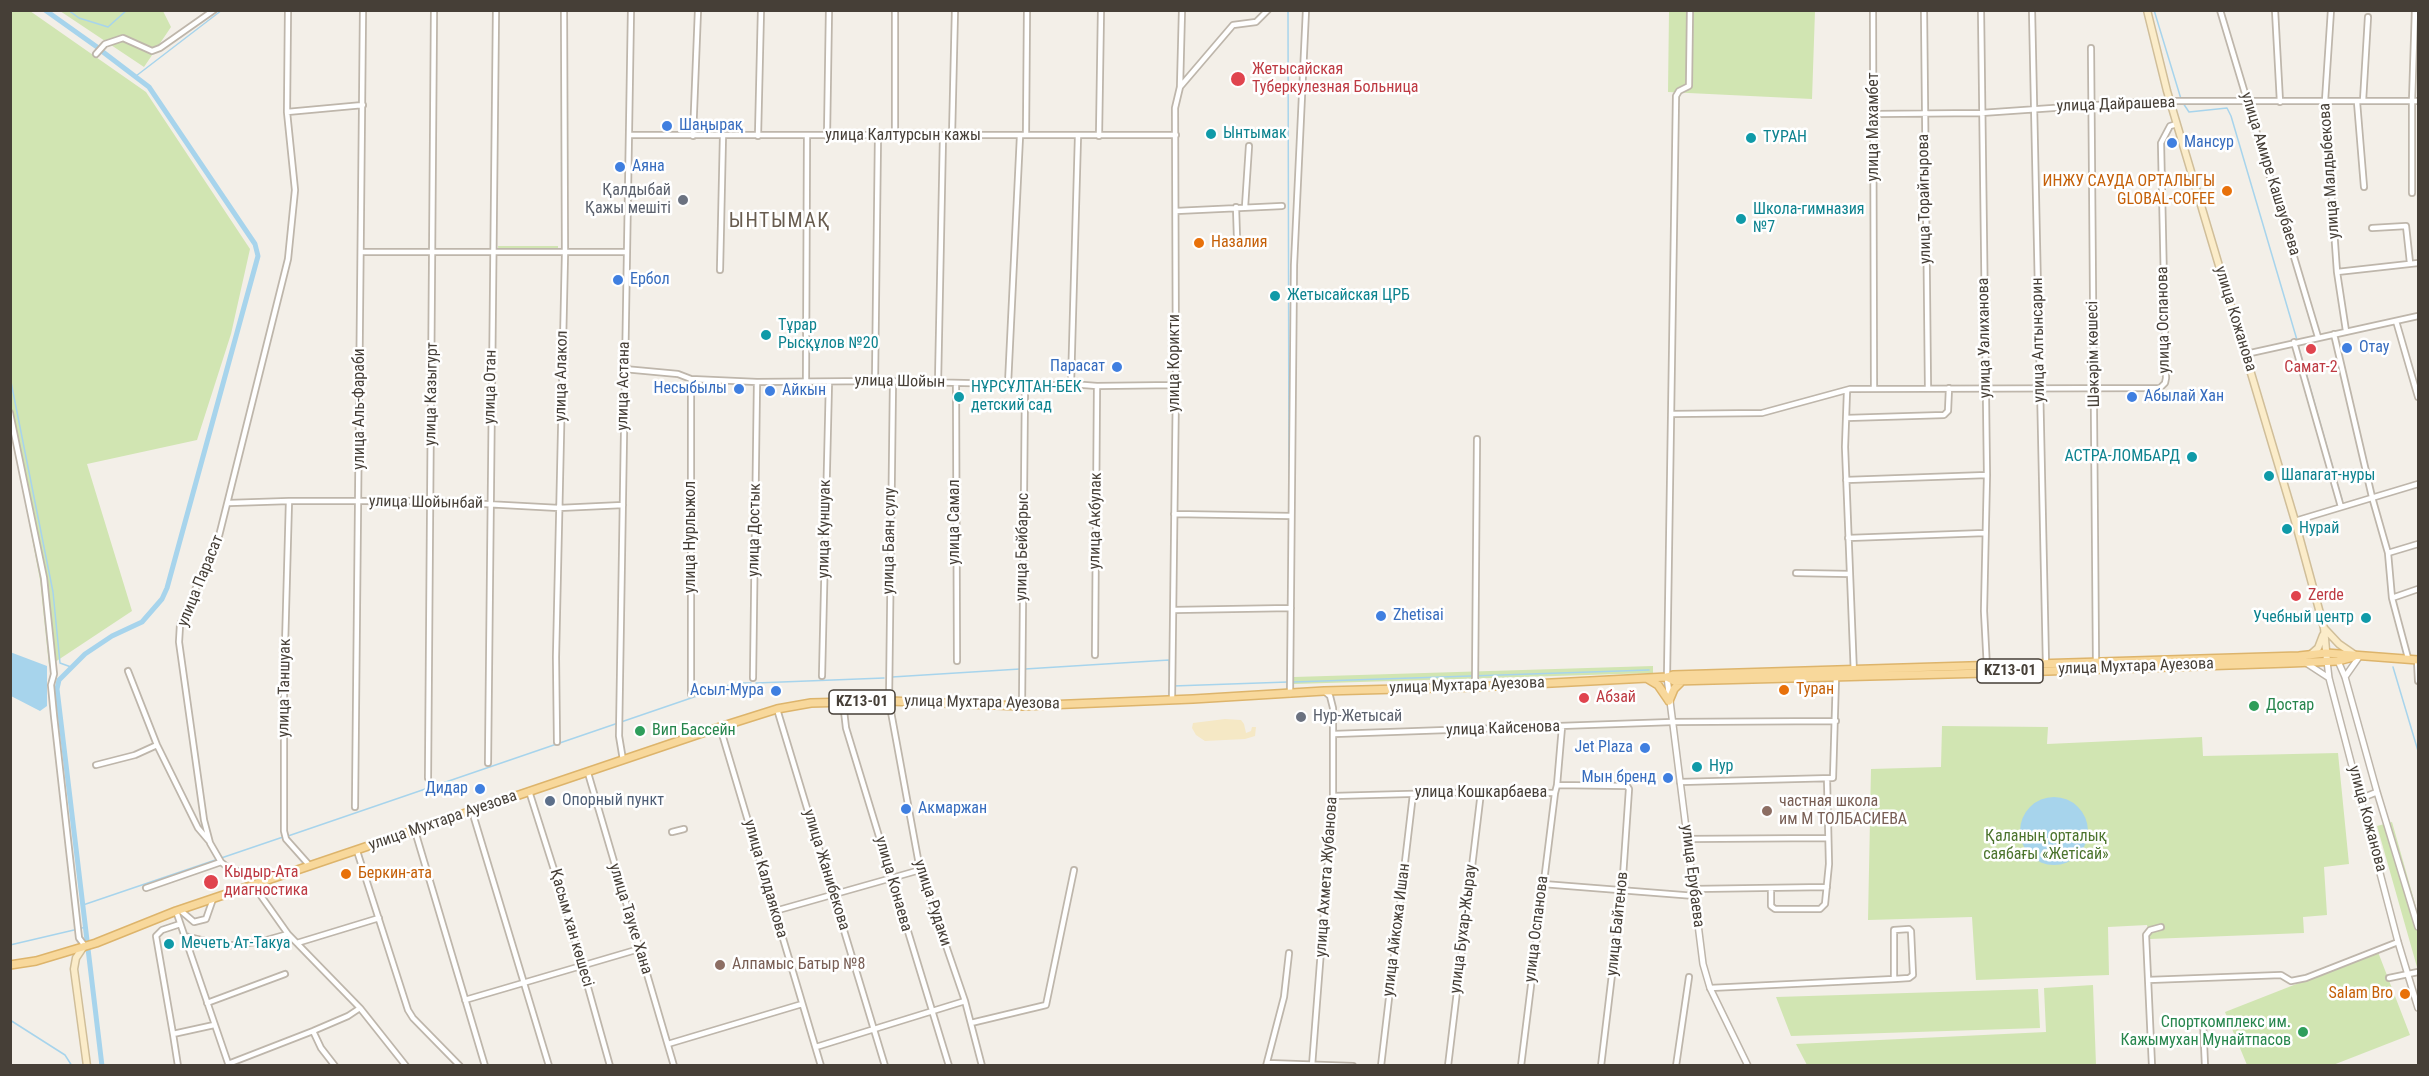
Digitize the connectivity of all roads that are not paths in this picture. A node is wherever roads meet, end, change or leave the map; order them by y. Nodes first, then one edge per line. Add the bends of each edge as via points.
1 (214, 10) edge
2 (288, 10) edge
3 (363, 10) edge
4 (434, 10) edge
5 (496, 10) edge
6 (564, 10) edge
7 (631, 10) edge
8 (698, 10) edge
9 (761, 10) edge
10 (829, 10) edge
11 (895, 10) edge
12 (954, 10) edge
13 (1027, 10) edge
14 (1101, 10) edge
15 (1182, 10) edge
16 (1268, 10) edge
17 (1306, 10) edge
18 (1690, 10) edge
19 (1873, 10) edge
20 (1924, 10) edge
21 (1980, 10) edge
22 (2032, 10) edge
23 (2147, 10) edge
24 (2220, 10) edge
25 (2274, 10) edge
26 (2331, 10) edge
27 (2415, 10) edge
28 (2368, 17) dead end
29 (2091, 48) dead end
30 (96, 54) dead end
31 (1180, 87) junction
32 (2325, 101) junction
33 (2360, 101) junction
34 (2412, 101) junction
35 (2418, 101) edge
36 (2170, 102) junction
37 (2248, 102) junction
38 (2280, 102) junction
39 (363, 105) junction
40 (2091, 105) junction
41 (2034, 109) junction
42 (287, 112) junction
43 (1980, 113) junction
44 (1875, 114) junction
45 (1924, 114) junction
46 (2177, 124) junction
47 (630, 135) junction
48 (723, 135) junction
49 (1176, 135) junction
50 (693, 136) junction
51 (758, 136) junction
52 (807, 136) junction
53 (827, 136) junction
54 (878, 136) junction
55 (895, 136) junction
56 (943, 136) junction
57 (952, 136) junction
58 (1023, 136) junction
59 (1078, 136) junction
60 (1099, 136) junction
61 (1248, 146) dead end
62 (2364, 187) dead end
63 (2412, 193) dead end
64 (1282, 206) dead end
65 (1236, 207) junction
66 (1245, 207) junction
67 (1176, 211) junction
68 (2372, 228) dead end
69 (1237, 238) dead end
70 (362, 252) junction
71 (434, 252) junction
72 (626, 252) junction
73 (493, 253) junction
74 (565, 254) junction
75 (2410, 263) junction
76 (2418, 263) edge
77 (720, 270) dead end
78 (2337, 272) junction
79 (2418, 316) edge
80 (2396, 321) junction
81 (2346, 331) junction
82 (2334, 334) junction
83 (2318, 337) junction
84 (2294, 342) junction
85 (2246, 354) junction
86 (624, 369) junction
87 (691, 379) junction
88 (875, 381) junction
89 (893, 381) junction
90 (757, 382) junction
91 (806, 382) junction
92 (829, 382) junction
93 (938, 383) junction
94 (956, 383) junction
95 (1008, 384) junction
96 (1071, 384) junction
97 (1176, 385) junction
98 (1097, 386) junction
99 (1025, 387) junction
100 (1986, 387) junction
101 (2040, 387) junction
102 (2095, 387) junction
103 (1874, 388) junction
104 (1928, 388) junction
105 (1949, 388) junction
106 (1847, 391) junction
107 (2418, 397) edge
108 (10, 413) edge
109 (1671, 414) junction
110 (1846, 418) junction
111 (1477, 439) dead end
112 (1987, 476) junction
113 (1846, 480) junction
114 (2418, 484) edge
115 (2372, 497) junction
116 (289, 501) junction
117 (430, 501) junction
118 (360, 502) junction
119 (229, 503) junction
120 (489, 504) junction
121 (623, 505) junction
122 (2341, 507) junction
123 (559, 508) junction
124 (1174, 514) junction
125 (1291, 516) junction
126 (2295, 521) junction
127 (1984, 532) junction
128 (1848, 538) junction
129 (2418, 544) edge
130 (2388, 553) junction
131 (1796, 573) dead end
132 (1850, 574) junction
133 (2418, 589) edge
134 (2392, 598) junction
135 (1289, 608) junction
136 (1174, 610) junction
137 (2324, 631) junction
138 (2332, 636) junction
139 (2310, 655) junction
140 (1095, 656) dead end
141 (2327, 657) junction
142 (2337, 657) junction
143 (2356, 657) junction
144 (2408, 658) junction
145 (2418, 659) edge
146 (957, 661) dead end
147 (2096, 661) junction
148 (2305, 662) junction
149 (2046, 666) junction
150 (1987, 669) junction
151 (128, 671) dead end
152 (1854, 672) junction
153 (1836, 673) junction
154 (822, 676) dead end
155 (1667, 677) junction
156 (2345, 677) junction
157 (753, 678) dead end
158 (1646, 678) junction
159 (2329, 678) junction
160 (1683, 680) junction
161 (2418, 681) edge
162 (1475, 687) junction
163 (1324, 692) junction
164 (691, 694) dead end
165 (1290, 695) junction
166 (1172, 699) junction
167 (889, 701) junction
168 (1669, 701) junction
169 (843, 702) junction
170 (1022, 706) junction
171 (777, 708) junction
172 (1836, 721) junction
173 (1672, 722) junction
174 (720, 727) junction
175 (1562, 728) junction
176 (1334, 734) junction
177 (557, 742) dead end
178 (158, 744) junction
179 (623, 761) junction
180 (488, 763) dead end
181 (96, 765) dead end
182 (588, 773) junction
183 (428, 778) dead end
184 (1827, 779) junction
185 (1680, 782) junction
186 (1557, 785) junction
187 (1624, 786) joint
188 (529, 791) junction
189 (1481, 792) junction
190 (2377, 792) junction
191 (1413, 794) junction
192 (1555, 794) junction
193 (1333, 796) junction
194 (2362, 798) junction
195 (355, 807) dead end
196 (472, 812) junction
197 (203, 815) junction
198 (193, 818) junction
199 (684, 829) dead end
200 (415, 831) junction
201 (672, 832) dead end
202 (1827, 838) junction
203 (1687, 839) junction
204 (210, 843) junction
205 (357, 851) junction
206 (220, 860) junction
207 (310, 867) junction
208 (920, 870) junction
209 (1074, 870) dead end
210 (279, 877) junction
211 (892, 877) junction
212 (1543, 884) junction
213 (254, 886) junction
214 (1827, 887) junction
215 (146, 888) dead end
216 (1772, 888) junction
217 (1622, 891) junction
218 (1694, 893) junction
219 (833, 894) junction
220 (213, 899) junction
221 (178, 910) junction
222 (775, 911) junction
223 (379, 918) junction
224 (180, 924) junction
225 (2161, 927) dead end
226 (2418, 927) edge
227 (288, 934) junction
228 (184, 936) junction
229 (2398, 942) junction
230 (297, 943) junction
231 (85, 946) junction
232 (639, 949) junction
233 (1289, 953) dead end
234 (10, 965) edge
235 (582, 966) junction
236 (2418, 972) edge
237 (285, 974) dead end
238 (2409, 975) junction
239 (1689, 977) dead end
240 (2390, 978) dead end
241 (1894, 979) junction
242 (2148, 980) junction
243 (525, 984) junction
244 (1710, 988) junction
245 (465, 1000) junction
246 (965, 1001) junction
247 (207, 1003) junction
248 (802, 1004) junction
249 (360, 1008) junction
250 (2418, 1008) edge
251 (933, 1011) junction
252 (2203, 1020) dead end
253 (971, 1023) junction
254 (214, 1025) junction
255 (874, 1029) junction
256 (313, 1031) junction
257 (173, 1034) junction
258 (668, 1044) junction
259 (816, 1047) junction
260 (820, 1064) edge
261 (1267, 1064) edge
262 (87, 1065) edge
263 (178, 1065) edge
264 (229, 1065) edge
265 (335, 1065) edge
266 (406, 1065) edge
267 (460, 1065) edge
268 (485, 1065) edge
269 (549, 1065) edge
270 (610, 1065) edge
271 (674, 1065) edge
272 (813, 1065) edge
273 (885, 1065) edge
274 (949, 1065) edge
275 (982, 1065) edge
276 (1312, 1065) edge
277 (1353, 1065) edge
278 (1381, 1065) edge
279 (1448, 1065) edge
280 (1521, 1065) edge
281 (1601, 1065) edge
282 (1676, 1065) edge
283 (1748, 1065) edge
284 (2151, 1065) edge
285 (2205, 1065) edge

1 - 30 street via 152,51 123,38 105,44
2 - 42 street
3 - 39 street, улица Аль-Фараби
4 - 71 street, улица Казыгурт
5 - 73 street, улица Отан
6 - 74 street, улица Алакол
7 - 47 street, улица Астана
8 - 50 street
9 - 51 street
10 - 53 street
11 - 55 street
12 - 57 street
13 - 58 street
14 - 60 street
15 - 31 street, улица Корикти
16 - 31 street via 1256,22 1233,25
17 - 125 street via 1294,265
18 - 109 street via 1689,86 1676,96
19 - 44 street, улица Махамбет
20 - 45 street, улица Торайгырова
21 - 43 street, улица Уалиханова
22 - 41 street, улица Алтынсарин
23 - 36 main road, улица Кожанова
24 - 37 street, улица Амире Кашаубаева
25 - 38 street
26 - 32 street, улица Малдыбекова
27 - 34 street
28 - 33 street
29 - 40 street, Шәкәрім көшесі
31 - 49 street, улица Корикти
32 - 33 street, улица Дайрашева
32 - 38 street, улица Дайрашева
32 - 78 street, улица Малдыбекова
33 - 34 street, улица Дайрашева
33 - 62 street
34 - 35 street, улица Дайрашева
34 - 63 street
36 - 37 street, улица Дайрашева
36 - 40 street, улица Дайрашева
36 - 46 main road, улица Кожанова
37 - 38 street, улица Дайрашева
37 - 83 street, улица Амире Кашаубаева
39 - 42 street
39 - 70 street, улица Аль-Фараби
40 - 41 street, улица Дайрашева
40 - 102 street, Шәкәрім көшесі
41 - 43 street, улица Дайрашева
41 - 101 street, улица Алтынсарин
42 - 119 street, улица Парасат via 295,190 290,241
43 - 45 street, улица Дайрашева
43 - 100 street, улица Уалиханова
44 - 45 street, улица Дайрашева
44 - 103 street, улица Махамбет
45 - 104 street, улица Торайгырова
46 - 85 main road, улица Кожанова
46 - 102 street, улица Оспанова via 2165,131 2161,143 2165,383 2160,388
47 - 50 street, улица Калтурсын кажы
47 - 72 street, улица Астана
48 - 50 street, улица Калтурсын кажы
48 - 51 street, улица Калтурсын кажы
48 - 77 street
49 - 60 street, улица Калтурсын кажы
49 - 67 street, улица Корикти
51 - 52 street, улица Калтурсын кажы
52 - 53 street, улица Калтурсын кажы
52 - 91 street
53 - 54 street, улица Калтурсын кажы
54 - 55 street, улица Калтурсын кажы
54 - 88 street
55 - 56 street, улица Калтурсын кажы
56 - 57 street, улица Калтурсын кажы
56 - 93 street
57 - 58 street, улица Калтурсын кажы
58 - 59 street, улица Калтурсын кажы
58 - 95 street
59 - 60 street, улица Калтурсын кажы
59 - 96 street
61 - 66 street
64 - 66 street
65 - 66 street
65 - 67 street
65 - 69 street
67 - 97 street, улица Корикти
68 - 75 street via 2406,226
70 - 71 street
70 - 118 street, улица Аль-Фараби
71 - 73 street
71 - 117 street, улица Казыгурт
72 - 74 street
72 - 86 street, улица Астана
73 - 74 street
73 - 120 street, улица Отан
74 - 123 street, улица Алакол
75 - 76 street
75 - 78 street
78 - 81 street, улица Малдыбекова
79 - 80 street
80 - 81 street
80 - 107 street
81 - 82 street
82 - 83 street
82 - 115 street
83 - 84 street
84 - 85 street
84 - 122 street
85 - 126 main road, улица Кожанова
86 - 87 street, улица Шойын via 678,374
86 - 121 street, улица Астана
87 - 90 street, улица Шойын
87 - 164 street, улица Нурлыжол
88 - 89 street, улица Шойын
88 - 92 street, улица Шойын
89 - 93 street, улица Шойын
89 - 167 street, улица Баян сулу
90 - 91 street, улица Шойын
90 - 157 street, улица Достык
91 - 92 street, улица Шойын
92 - 154 street, улица Куншуак
93 - 94 street, улица Шойын
94 - 95 street, улица Шойын
94 - 146 street, улица Самал
95 - 99 street, улица Шойын
96 - 98 street, улица Шойын
96 - 99 street, улица Шойын
97 - 98 street, улица Шойын
97 - 124 street, улица Корикти
98 - 140 street, улица Акбулак
99 - 170 street, улица Бейбарыс
100 - 101 street, улица Оспанова
100 - 105 street, улица Оспанова
100 - 112 street, улица Уалиханова
101 - 102 street, улица Оспанова
101 - 149 street, улица Алтынсарин
102 - 147 street, Шәкәрім көшесі
103 - 104 street, улица Оспанова
103 - 106 street, улица Оспанова
104 - 105 street, улица Оспанова
105 - 110 street via 1948,411 1944,415
106 - 109 street, улица Оспанова via 1762,413
106 - 110 street
108 - 231 street via 44,578 62,786 79,938
109 - 155 street
110 - 113 street
111 - 162 street
112 - 113 street
112 - 127 street, улица Уалиханова
113 - 128 street
114 - 115 street
115 - 122 street
115 - 130 street
116 - 118 street, улица Шойынбай
116 - 119 street, улица Шойынбай
116 - 207 street, улица Таншуак via 284,682 286,836
117 - 118 street, улица Шойынбай
117 - 120 street, улица Шойынбай
117 - 183 street, улица Казыгурт
118 - 195 street, улица Аль-Фараби
119 - 197 street, улица Парасат via 216,548 180,625 179,642
120 - 123 street, улица Шойынбай
120 - 180 street, улица Отан
121 - 123 street, улица Шойынбай
121 - 179 street, улица Астана via 619,723
122 - 126 street
123 - 177 street, улица Алакол
124 - 125 street
124 - 136 street, улица Корикти
125 - 135 street
126 - 137 main road, улица Кожанова
127 - 128 street
127 - 150 street, улица Уалиханова
128 - 132 street
129 - 130 street
130 - 134 street
131 - 132 street
132 - 152 street
133 - 134 street
134 - 144 street
135 - 136 street
135 - 165 street
136 - 166 street, улица Корикти
137 - 138 main road, улица Кожанова
137 - 139 main road via 2318,648
137 - 141 main road, улица Кожанова
138 - 142 main road, улица Кожанова
138 - 143 main road
139 - 141 main road, улица Мухтара Ауезова / KZ13-01
139 - 147 main road, улица Мухтара Ауезова / KZ13-01
141 - 142 main road, улица Мухтара Ауезова / KZ13-01
141 - 148 main road, улица Мухтара Ауезова / KZ13-01
141 - 159 street, улица Кожанова
142 - 143 main road, улица Мухтара Ауезова / KZ13-01
142 - 156 street, улица Кожанова
143 - 144 main road, улица Мухтара Ауезова / KZ13-01
143 - 156 street
144 - 145 main road, улица Мухтара Ауезова / KZ13-01
145 - 161 street
147 - 149 main road, улица Мухтара Ауезова / KZ13-01
148 - 149 main road, улица Мухтара Ауезова / KZ13-01
148 - 159 street
149 - 150 main road, улица Мухтара Ауезова / KZ13-01
150 - 152 main road, улица Мухтара Ауезова / KZ13-01
151 - 178 street
152 - 153 main road, улица Мухтара Ауезова / KZ13-01
153 - 155 main road, улица Мухтара Ауезова / KZ13-01
153 - 160 main road, улица Мухтара Ауезова / KZ13-01
153 - 172 street
155 - 158 main road, улица Мухтара Ауезова / KZ13-01
155 - 160 main road, улица Мухтара Ауезова / KZ13-01
155 - 168 street, улица Ерубаева
156 - 190 street, улица Кожанова
158 - 162 main road, улица Мухтара Ауезова / KZ13-01
158 - 168 main road via 1658,685
159 - 194 street, улица Кожанова
160 - 168 main road
162 - 163 main road, улица Мухтара Ауезова / KZ13-01
163 - 165 main road, улица Мухтара Ауезова / KZ13-01
163 - 176 street, улица Ахмета Жубанова via 1330,696 1333,708
165 - 166 main road, улица Мухтара Ауезова / KZ13-01
166 - 170 main road, улица Мухтара Ауезова / KZ13-01
167 - 169 main road, улица Мухтара Ауезова / KZ13-01
167 - 170 main road, улица Мухтара Ауезова / KZ13-01
167 - 208 street, улица Рудаки
168 - 173 street, улица Ерубаева
169 - 171 main road, улица Мухтара Ауезова / KZ13-01
169 - 211 street, улица Конаева via 846,729
171 - 174 main road, улица Мухтара Ауезова / KZ13-01
171 - 219 street, улица Жанибекова
172 - 173 street, улица Кайсенова
172 - 184 street via 1834,776
173 - 175 street, улица Кайсенова
173 - 185 street, улица Ерубаева
174 - 179 main road, улица Мухтара Ауезова / KZ13-01
174 - 222 street, улица Калдаякова
175 - 176 street, улица Кайсенова
175 - 186 street
176 - 193 street, улица Ахмета Жубанова
178 - 181 street via 135,755
178 - 198 street
179 - 182 main road, улица Мухтара Ауезова / KZ13-01
182 - 188 main road, улица Мухтара Ауезова / KZ13-01
182 - 232 street, улица Тауке Хана
184 - 185 street
184 - 202 street
185 - 203 street, улица Ерубаева
186 - 187 street, улица Кошкарбаева
186 - 192 street, улица Кошкарбаева
187 - 217 street, улица Байтенов via 1629,789
188 - 196 main road, улица Мухтара Ауезова / KZ13-01
188 - 235 street, Қасым хан көшесі
189 - 191 street, улица Кошкарбаева
189 - 192 street, улица Кошкарбаева
189 - 279 street, улица Бухар-Жырау
190 - 194 street
190 - 226 street, улица Кожанова
191 - 193 street, улица Кошкарбаева
191 - 278 street, улица Айкожа Ишан
192 - 212 street, улица Оспанова
193 - 276 street, улица Ахмета Жубанова
194 - 229 street, улица Кожанова
196 - 200 main road, улица Мухтара Ауезова / KZ13-01
196 - 243 street
197 - 198 street
197 - 204 street, улица Парасат
198 - 204 street
199 - 201 street
200 - 205 main road, улица Мухтара Ауезова / KZ13-01
200 - 245 street
202 - 203 street
202 - 214 street
203 - 218 street, улица Ерубаева
204 - 206 street, улица Парасат
205 - 207 main road, улица Мухтара Ауезова / KZ13-01
205 - 223 street
206 - 210 street via 231,870
206 - 215 street
207 - 210 main road, улица Мухтара Ауезова / KZ13-01
208 - 211 street
208 - 246 street, улица Рудаки
209 - 253 street via 1046,1005
210 - 213 main road, улица Мухтара Ауезова / KZ13-01
211 - 219 street
211 - 251 street, улица Конаева
212 - 217 street
212 - 280 street, улица Оспанова
213 - 220 main road, улица Мухтара Ауезова / KZ13-01
213 - 227 street
214 - 216 street
214 - 216 street via 1821,908 1809,909 1773,908
216 - 218 street
217 - 218 street
217 - 281 street, улица Байтенов
218 - 244 street, улица Ерубаева via 1702,964
219 - 222 street
219 - 255 street, улица Жанибекова
220 - 221 main road, улица Мухтара Ауезова / KZ13-01
220 - 221 street via 206,919 194,922
221 - 224 street
221 - 231 main road, улица Мухтара Ауезова / KZ13-01
222 - 248 street, улица Калдаякова
223 - 230 street
223 - 267 street via 408,1010
224 - 228 street
224 - 257 street via 159,932 156,939
225 - 242 street via 2146,933
227 - 228 street via 226,946
227 - 230 street
228 - 247 street
229 - 238 street, улица Кожанова
229 - 242 street via 2291,981 2281,975
230 - 249 street
231 - 234 main road, KZ13-01
231 - 262 main road via 74,969
232 - 235 street
232 - 258 street, улица Тауке Хана
233 - 261 street via 1284,997
235 - 243 street
235 - 270 street, Қасым хан көшесі
236 - 238 street
237 - 247 street
238 - 240 street
238 - 250 street, улица Кожанова
239 - 282 street
241 - 241 street via 1894,930 1909,929 1913,975
241 - 244 street
242 - 284 street
243 - 245 street
243 - 269 street
244 - 283 street, улица Ерубаева
245 - 268 street
246 - 251 street
246 - 253 street, улица Рудаки
247 - 254 street
248 - 258 street
248 - 259 street, улица Калдаякова
249 - 256 street
249 - 266 street
251 - 255 street
251 - 274 street, улица Конаева
252 - 285 street
253 - 275 street, улица Рудаки
254 - 257 street
254 - 264 street
255 - 259 street
255 - 273 street, улица Жанибекова
256 - 264 street
256 - 265 street
257 - 263 street
258 - 271 street, улица Тауке Хана
259 - 260 street, улица Калдаякова
260 - 272 street
261 - 276 street
276 - 277 street

